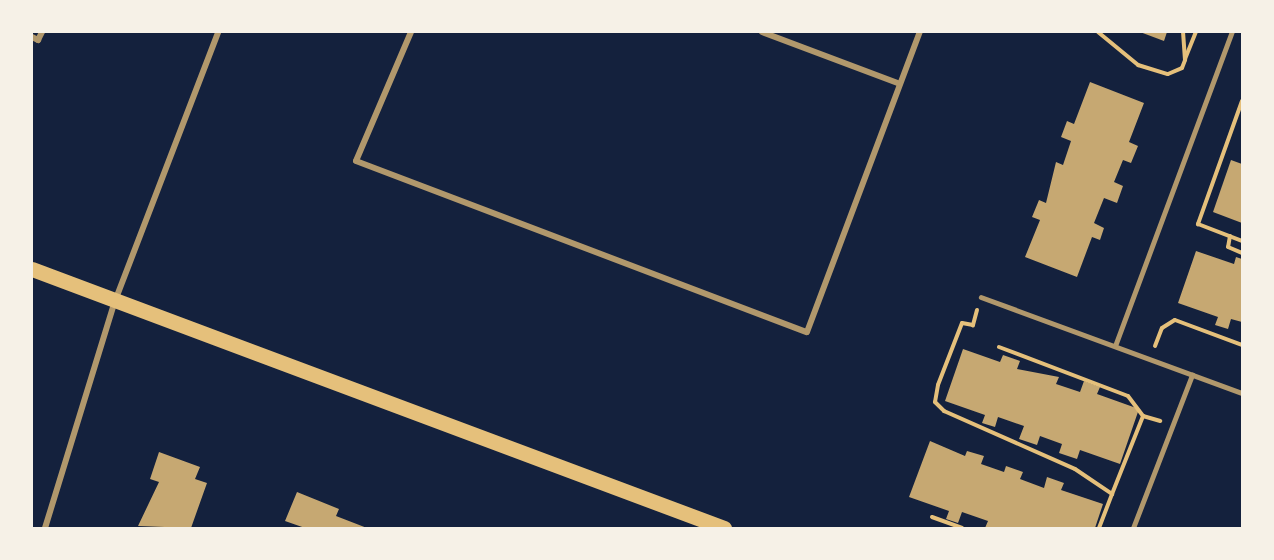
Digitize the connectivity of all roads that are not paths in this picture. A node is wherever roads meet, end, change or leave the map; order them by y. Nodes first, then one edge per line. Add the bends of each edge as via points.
1 (42, 32) edge
2 (218, 32) edge
3 (411, 32) edge
4 (762, 32) edge
5 (920, 32) edge
6 (1232, 32) edge
7 (35, 38) edge
8 (900, 84) junction
9 (32, 270) edge
10 (981, 297) road end
11 (115, 301) junction
12 (1115, 346) junction
13 (1192, 375) junction
14 (1242, 393) edge
15 (45, 528) edge
16 (724, 528) edge
17 (1133, 528) edge

1 - 7 street
2 - 11 street
3 - 8 street via 356,161 807,332
4 - 8 street
5 - 8 street
6 - 12 lane
9 - 11 main road
10 - 12 lane
11 - 15 street
11 - 16 main road
12 - 13 lane
13 - 14 lane
13 - 17 lane

